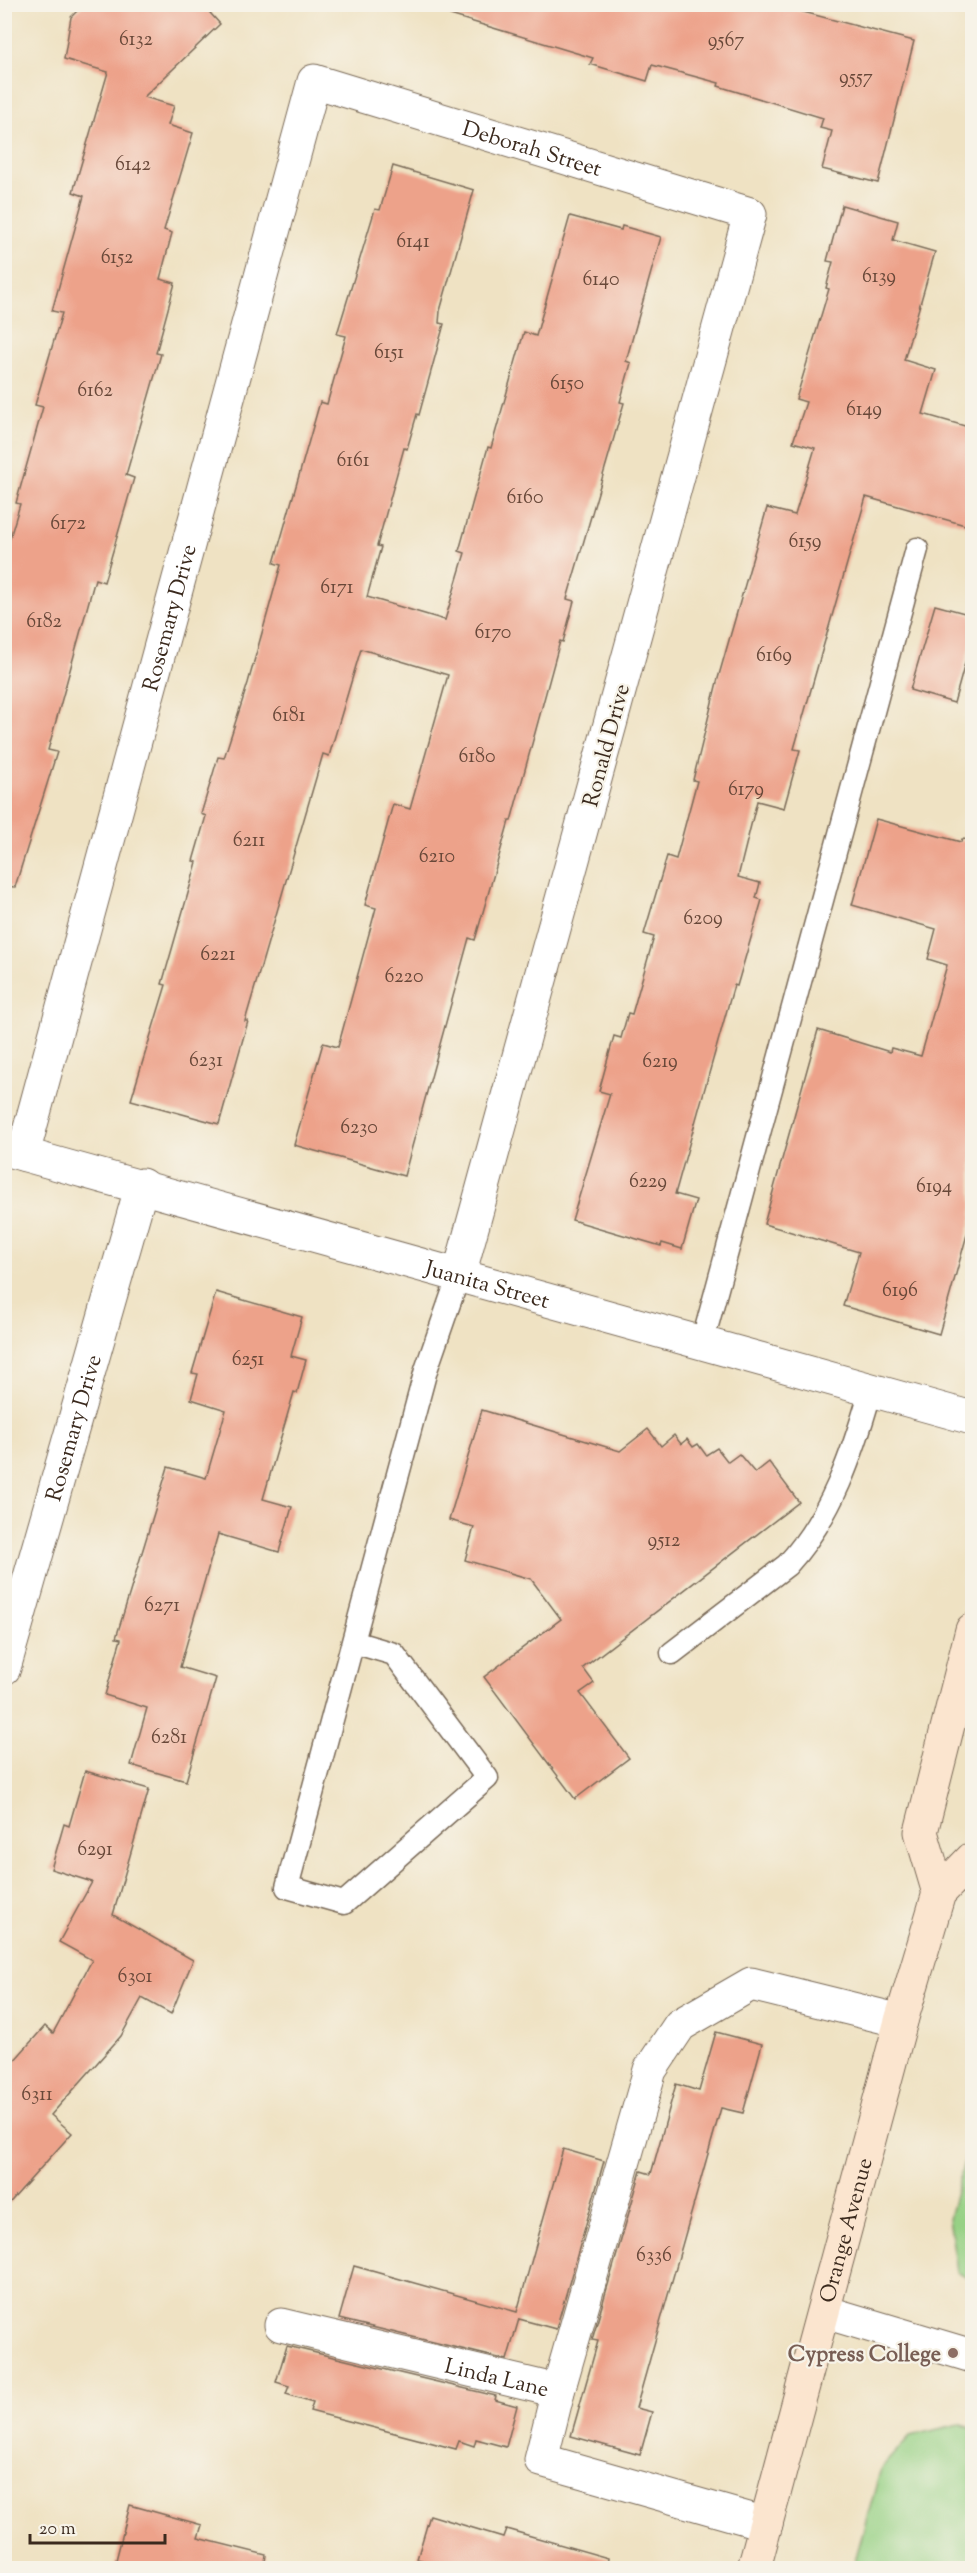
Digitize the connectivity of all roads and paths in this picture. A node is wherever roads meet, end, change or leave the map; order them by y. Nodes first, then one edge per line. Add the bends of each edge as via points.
1 (314, 81) joint
2 (750, 214) joint
3 (917, 549) dead end
4 (14, 1151) edge
5 (141, 1185) junction
6 (459, 1275) junction
7 (702, 1344) junction
8 (871, 1390) junction
9 (972, 1418) edge
10 (972, 1630) edge
11 (353, 1642) junction
12 (672, 1653) dead end
13 (4, 1668) edge
14 (972, 1859) edge
15 (939, 1893) junction
16 (902, 2021) junction
17 (825, 2312) junction
18 (280, 2325) dead end
19 (972, 2356) edge
20 (558, 2391) junction
21 (766, 2524) junction
22 (754, 2568) edge

1 - 2 street, Deborah Street
1 - 4 street, Rosemary Drive
2 - 6 street, Ronald Drive
3 - 7 lane
4 - 5 street, Juanita Street
5 - 6 street, Juanita Street
5 - 13 street, Rosemary Drive
6 - 7 street, Juanita Street
6 - 11 lane via 426,1370
7 - 8 street, Juanita Street
8 - 9 street, Juanita Street
8 - 12 lane via 852,1455 802,1549 787,1565
10 - 15 main road via 921,1832
11 - 11 lane via 288,1887 344,1903 487,1779 394,1654
14 - 15 main road, Orange Avenue
15 - 16 main road, Orange Avenue
16 - 17 main road, Orange Avenue
16 - 20 street via 751,1984 680,2025 650,2070
17 - 19 street
17 - 21 main road, Orange Avenue
18 - 20 street, Linda Lane
20 - 21 street, Linda Lane via 542,2460
21 - 22 main road, Orange Avenue

